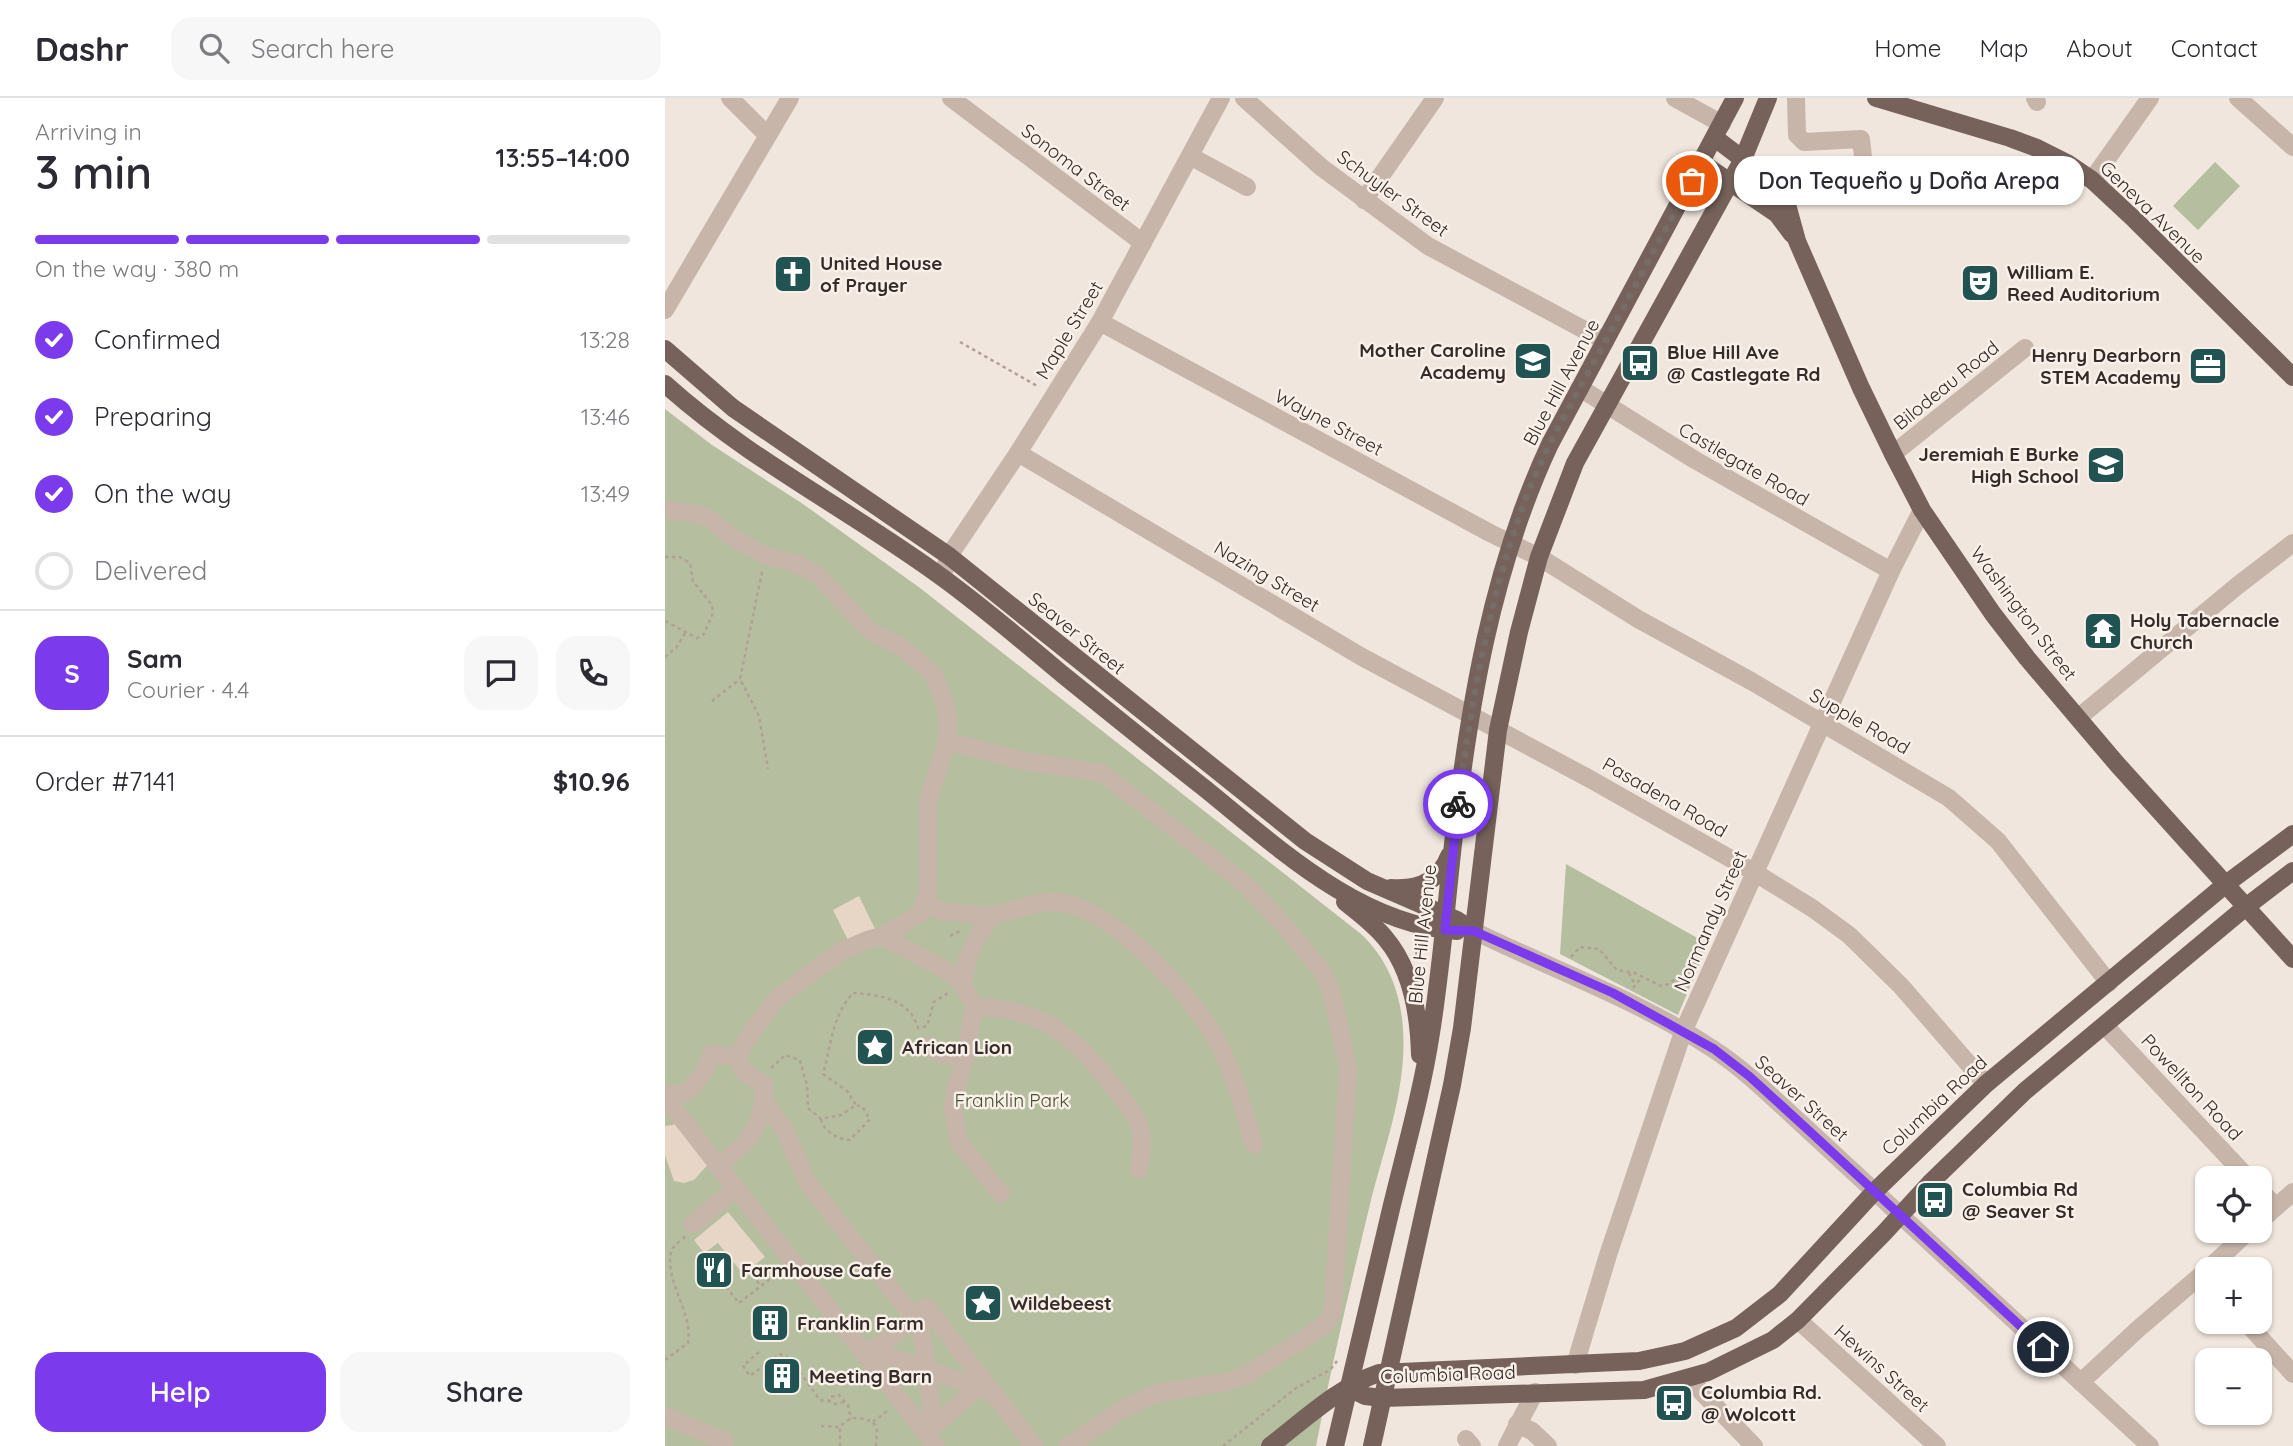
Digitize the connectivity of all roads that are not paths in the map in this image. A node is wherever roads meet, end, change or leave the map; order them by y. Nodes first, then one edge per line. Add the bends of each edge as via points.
1 (730, 98) edge
2 (790, 98) edge
3 (951, 98) edge
4 (1221, 98) edge
5 (1244, 98) edge
6 (1434, 98) edge
7 (1675, 98) edge
8 (1735, 98) edge
9 (1768, 98) edge
10 (1795, 98) edge
11 (1876, 98) edge
12 (2150, 98) edge
13 (2238, 98) edge
14 (1718, 131) junction
15 (767, 135) junction
16 (2293, 147) edge
17 (1190, 156) junction
18 (1743, 159) junction
19 (1702, 163) junction
20 (1864, 166) dead end
21 (2092, 180) junction
22 (1731, 181) junction
23 (1247, 187) dead end
24 (1364, 200) junction
25 (1797, 241) junction
26 (1143, 243) junction
27 (665, 310) edge
28 (1100, 322) junction
29 (1605, 341) junction
30 (2025, 348) dead end
31 (665, 349) edge
32 (2293, 377) edge
33 (665, 383) edge
34 (1580, 388) junction
35 (1607, 404) junction
36 (1018, 453) junction
37 (1893, 454) junction
38 (665, 510) edge
39 (1922, 510) junction
40 (2293, 543) edge
41 (1510, 544) junction
42 (949, 556) junction
43 (1539, 557) junction
44 (1891, 571) junction
45 (942, 577) junction
46 (1470, 715) junction
47 (2078, 718) junction
48 (1823, 723) junction
49 (1498, 730) junction
50 (947, 741) junction
51 (2293, 834) edge
52 (1453, 846) junction
53 (2293, 871) edge
54 (1755, 872) junction
55 (1310, 873) junction
56 (2226, 884) junction
57 (1380, 888) junction
58 (926, 902) junction
59 (2247, 906) junction
60 (992, 916) junction
61 (1445, 923) junction
62 (970, 926) junction
63 (1474, 931) junction
64 (882, 936) junction
65 (2293, 959) edge
66 (2109, 983) junction
67 (963, 985) junction
68 (974, 1007) junction
69 (2105, 1026) junction
70 (1683, 1032) junction
71 (929, 1046) dead end
72 (738, 1056) junction
73 (965, 1059) junction
74 (1986, 1084) junction
75 (764, 1092) junction
76 (665, 1096) edge
77 (1418, 1097) junction
78 (1254, 1145) dead end
79 (719, 1166) junction
80 (2237, 1166) edge
81 (1139, 1170) dead end
82 (736, 1188) junction
83 (1874, 1192) junction
84 (2293, 1192) edge
85 (1001, 1194) dead end
86 (2272, 1203) edge
87 (2276, 1207) junction
88 (2272, 1211) edge
89 (1901, 1216) junction
90 (693, 1224) road end
91 (2236, 1243) edge
92 (2222, 1257) edge
93 (2195, 1281) edge
94 (917, 1316) junction
95 (1798, 1320) junction
96 (2257, 1334) edge
97 (865, 1351) junction
98 (1575, 1365) junction
99 (926, 1369) junction
100 (1388, 1371) junction
101 (2293, 1374) edge
102 (1689, 1379) junction
103 (2081, 1382) junction
104 (985, 1388) junction
105 (1349, 1388) junction
106 (1535, 1392) junction
107 (1383, 1398) junction
108 (665, 1416) edge
109 (932, 1435) edge
110 (1513, 1435) edge
111 (725, 1441) dead end
112 (1034, 1446) edge
113 (1068, 1446) edge
114 (1270, 1446) edge
115 (1335, 1446) edge
116 (1372, 1446) edge
117 (1548, 1446) edge
118 (1754, 1446) edge
119 (1937, 1446) edge
120 (2150, 1446) edge

1 - 15 street
2 - 15 street
3 - 26 street, Sonoma Street
4 - 17 street, Maple Street
5 - 24 street, Schuyler Street
6 - 24 street
7 - 14 street
8 - 14 main road, Blue Hill Avenue
9 - 18 main road
10 - 20 street via 1797,135 1804,142 1861,139
11 - 21 main road, Geneva Avenue via 2037,148
12 - 21 street
13 - 16 street
14 - 18 main road, Washington Street
14 - 19 main road, Blue Hill Avenue
15 - 27 street
17 - 23 street
17 - 26 street, Maple Street
18 - 22 main road
18 - 25 main road, Washington Street via 1786,201
19 - 22 main road, Washington Street
19 - 29 main road, Blue Hill Avenue
21 - 32 main road, Geneva Avenue
22 - 25 main road, Washington Street via 1777,214
22 - 35 main road
24 - 29 street, Schuyler Street via 1428,247
25 - 37 main road, Washington Street
26 - 28 street, Maple Street
28 - 36 street, Maple Street
28 - 41 street, Wayne Street
29 - 34 main road, Blue Hill Avenue
30 - 37 street, Bilodeau Road
31 - 42 main road, Seaver Street via 733,408
33 - 45 main road, Seaver Street via 754,452
34 - 35 street, Castlegate Road
34 - 41 main road, Blue Hill Avenue via 1529,489
35 - 43 main road via 1575,463
35 - 44 street, Castlegate Road via 1701,464
36 - 42 street, Maple Street
36 - 46 street, Nazing Street via 1362,657
37 - 39 main road, Washington Street
38 - 50 street via 710,519 764,555 818,575 869,630 903,649 933,674 948,718
39 - 44 street, Normandy Street
39 - 47 main road, Washington Street via 2007,631
40 - 47 street
41 - 43 street, Wayne Street
41 - 46 main road, Blue Hill Avenue
42 - 45 street, Maple Street
42 - 57 main road, Seaver Street via 1282,824
43 - 48 street, Supple Road via 1637,619
43 - 49 main road
44 - 48 street, Normandy Street
45 - 55 main road, Seaver Street
46 - 49 street, Nazing Street
46 - 52 main road, Blue Hill Avenue
47 - 56 main road, Washington Street
48 - 54 street, Normandy Street
48 - 66 street, Supple Road via 1949,798 1973,818 1998,841
49 - 54 street, Pasadena Road
49 - 63 main road
50 - 58 street via 928,800
50 - 113 street via 1024,761 1102,773 1135,797 1247,886 1283,924 1325,977 1345,1048 1343,1158 1329,1319 1309,1337 1246,1375 1157,1393 1121,1409
51 - 56 main road, Columbia Road
52 - 57 main road via 1444,868 1430,881 1414,888
52 - 61 main road, Blue Hill Avenue
53 - 59 main road, Columbia Road
54 - 70 street, Normandy Street
54 - 74 street, Pasadena Road via 1849,935 1901,986
55 - 61 main road, Seaver Street via 1413,924
55 - 77 main road via 1371,923 1401,962 1418,1028
56 - 59 main road, Washington Street
56 - 66 main road, Columbia Road
57 - 61 main road, Seaver Street
58 - 62 street
58 - 64 street via 921,913
59 - 65 main road, Washington Street
59 - 69 main road, Columbia Road
60 - 62 street
60 - 62 street
60 - 78 street via 1055,902 1109,924 1143,950 1209,1027 1237,1088
61 - 63 main road, Seaver Street
61 - 77 main road, Blue Hill Avenue
62 - 67 street
63 - 70 street, Seaver Street via 1613,993
63 - 100 main road via 1452,1085
64 - 67 street via 949,972
64 - 72 street via 840,952 777,998
66 - 74 main road, Columbia Road
67 - 68 street
68 - 73 street
68 - 81 street via 1023,1013 1070,1038 1134,1116 1141,1132
69 - 80 street, Powellton Road
69 - 89 main road, Columbia Road via 2025,1091
70 - 83 street, Seaver Street via 1749,1076
70 - 98 street, Normandy Street
71 - 73 street via 940,1054
72 - 75 street via 744,1073
72 - 76 street via 711,1054 705,1073 686,1093
73 - 85 street via 953,1108 959,1142
74 - 83 main road, Columbia Road
75 - 79 street via 763,1110 751,1138
75 - 94 street via 807,1182
76 - 79 street
77 - 105 main road, Blue Hill Avenue
79 - 82 street
82 - 90 street
82 - 97 street
83 - 89 street, Seaver Street
83 - 98 main road, Columbia Road via 1780,1294 1736,1328 1662,1357
84 - 87 street
86 - 87 street
87 - 88 street
89 - 95 main road, Columbia Road
89 - 103 street, Seaver Street
91 - 92 street
93 - 103 street
94 - 97 street
94 - 99 street
94 - 104 street via 927,1307
95 - 102 main road, Columbia Road via 1773,1340
95 - 119 street, Hewins Street
96 - 101 street
97 - 99 street
97 - 109 street
98 - 100 main road, Columbia Road
99 - 104 street
99 - 109 street
100 - 105 main road, Columbia Road
100 - 107 main road
102 - 106 main road, Columbia Road via 1629,1392
102 - 118 street
103 - 120 street, Seaver Street
104 - 109 street
104 - 112 street
105 - 107 main road, Columbia Road
105 - 114 main road
105 - 115 main road, Blue Hill Avenue
106 - 107 main road, Columbia Road
106 - 110 street
107 - 116 main road
108 - 111 street
110 - 117 street via 1532,1431

